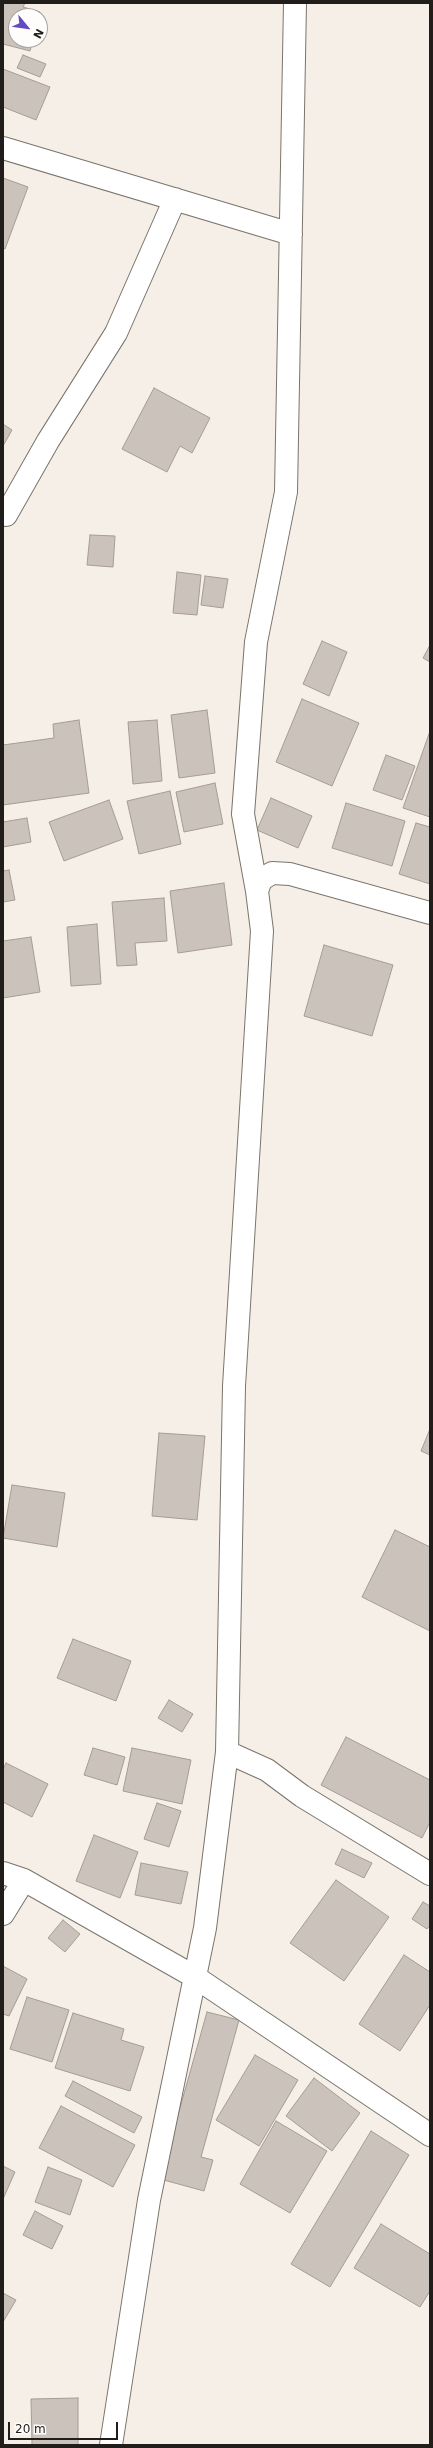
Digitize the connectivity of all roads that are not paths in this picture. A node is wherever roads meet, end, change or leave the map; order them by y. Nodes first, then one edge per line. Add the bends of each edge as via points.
1 (295, 3) edge
2 (3, 148) edge
3 (175, 199) junction
4 (291, 234) junction
5 (6, 515) dead end
6 (257, 892) junction
7 (430, 913) edge
8 (227, 1752) junction
9 (3, 1873) edge
10 (430, 1874) edge
11 (24, 1880) junction
12 (3, 1914) edge
13 (195, 1977) junction
14 (430, 2134) edge
15 (111, 2445) edge

1 - 4 street
2 - 3 street
3 - 4 street
3 - 5 street via 116,333 48,441
4 - 6 street via 286,492 256,642 243,814
6 - 7 street via 261,880 272,873 290,874
6 - 8 street via 262,931 234,1386
8 - 10 street via 267,1770 302,1796
8 - 13 street via 205,1928
9 - 11 street
11 - 12 street
11 - 13 street
13 - 14 street
13 - 15 street via 148,2200

